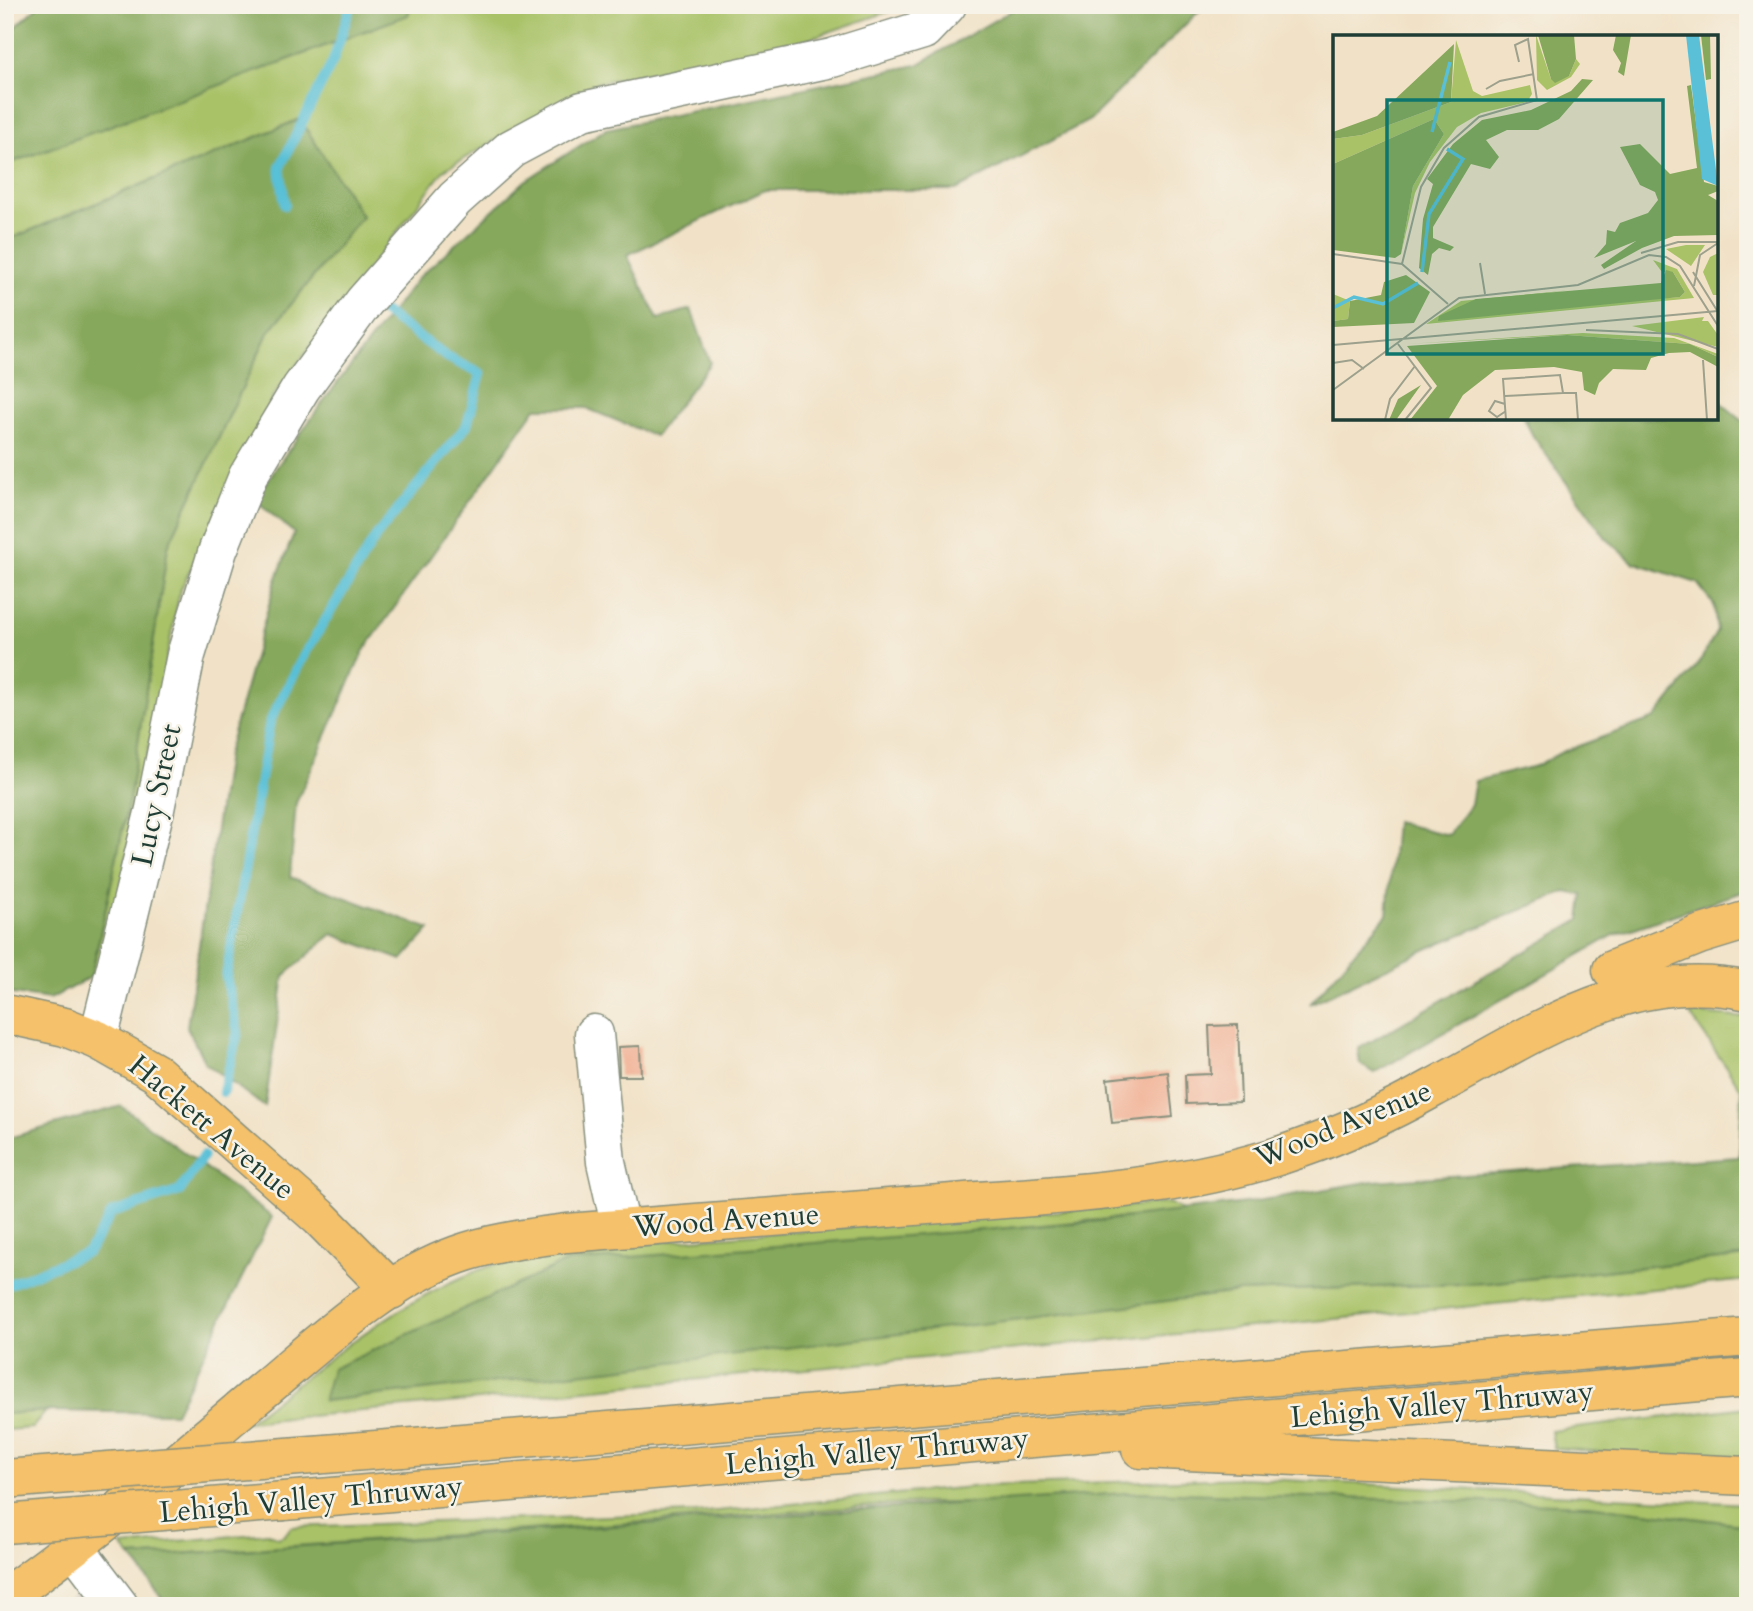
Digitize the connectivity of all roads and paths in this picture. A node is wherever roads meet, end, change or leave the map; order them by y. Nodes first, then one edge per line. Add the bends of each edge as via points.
1 (947, 5) edge
2 (1748, 920) edge
3 (1748, 964) edge
4 (1612, 970) junction
5 (1748, 991) edge
6 (5, 1014) edge
7 (1531, 1033) junction
8 (594, 1034) dead end
9 (98, 1040) junction
10 (621, 1228) junction
11 (391, 1290) junction
12 (1748, 1336) edge
13 (1748, 1378) edge
14 (982, 1442) junction
15 (1748, 1476) edge
16 (5, 1479) edge
17 (5, 1524) edge
18 (75, 1548) junction
19 (5, 1597) edge
20 (119, 1606) edge

1 - 9 street, Lucy Street via 923,30 832,58 582,111 511,149 446,209 364,302 309,377 248,476 218,550 186,655 155,809
2 - 4 main road
3 - 4 main road, Wood Avenue via 1679,957
4 - 7 main road, Wood Avenue
5 - 7 main road, Wood Avenue via 1696,984 1649,988
6 - 9 main road, Hackett Avenue via 65,1027
7 - 10 main road, Wood Avenue via 1384,1114 1299,1149 1210,1174 1093,1193
8 - 10 street via 606,1162
9 - 11 main road, Hackett Avenue via 156,1073 182,1094 320,1218
10 - 11 main road, Wood Avenue via 517,1240 457,1255
11 - 18 main road, Wood Avenue via 326,1338
12 - 16 main road, Lehigh Valley Thruway, bridge
13 - 14 main road, Lehigh Valley Thruway
14 - 15 main road
14 - 17 main road, Lehigh Valley Thruway, bridge
18 - 19 main road, Wood Avenue
18 - 20 street

